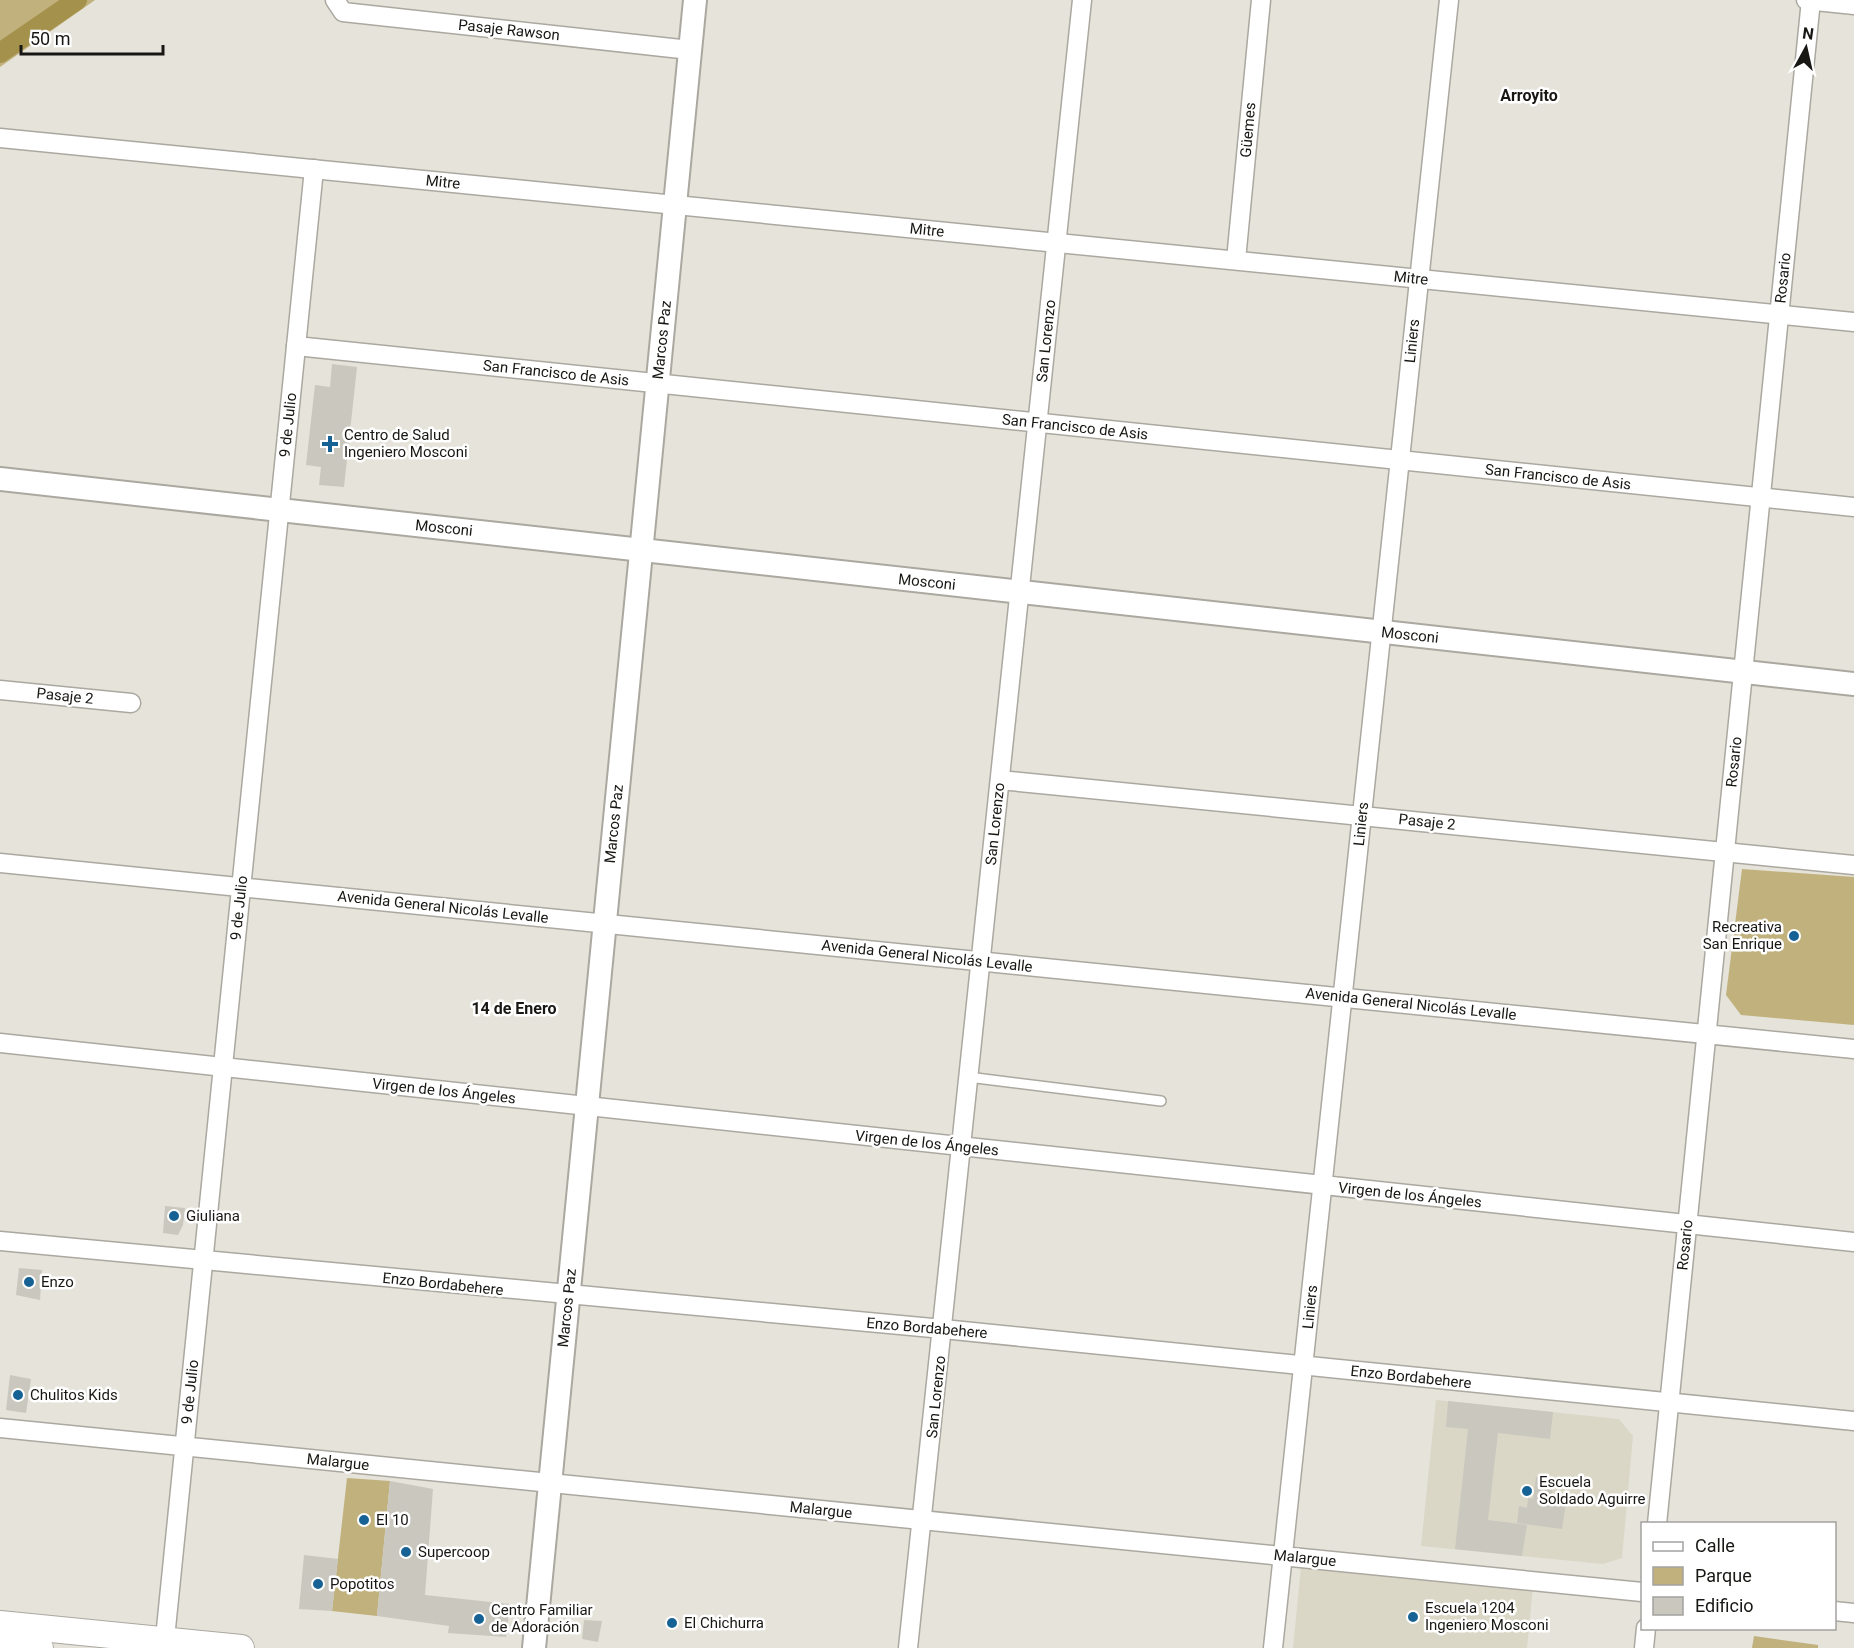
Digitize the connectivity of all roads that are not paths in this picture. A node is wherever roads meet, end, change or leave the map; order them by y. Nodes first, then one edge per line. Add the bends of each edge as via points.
1 (335, 0) edge
2 (695, 0) edge
3 (1082, 0) edge
4 (1260, 0) edge
5 (1449, 0) edge
6 (1806, 0) edge
7 (1811, 0) edge
8 (1854, 5) edge
9 (690, 50) junction
10 (0, 138) edge
11 (314, 169) junction
12 (675, 205) junction
13 (1056, 243) junction
14 (1236, 261) junction
15 (1419, 279) junction
16 (1779, 314) junction
17 (1854, 322) edge
18 (296, 346) junction
19 (658, 384) junction
20 (1037, 423) junction
21 (1400, 460) junction
22 (0, 479) edge
23 (1761, 498) junction
24 (1854, 507) edge
25 (279, 510) junction
26 (641, 550) junction
27 (1019, 592) junction
28 (1382, 632) junction
29 (1743, 672) junction
30 (1854, 684) edge
31 (0, 690) edge
32 (131, 703) dead end
33 (1000, 780) junction
34 (1362, 815) junction
35 (1725, 852) junction
36 (0, 863) edge
37 (1854, 865) edge
38 (241, 887) junction
39 (605, 924) junction
40 (980, 961) junction
41 (1342, 998) junction
42 (1707, 1034) junction
43 (0, 1043) edge
44 (1854, 1049) edge
45 (223, 1067) junction
46 (968, 1077) junction
47 (1161, 1101) dead end
48 (587, 1106) junction
49 (961, 1146) junction
50 (1323, 1185) junction
51 (1687, 1225) junction
52 (0, 1241) edge
53 (1854, 1242) edge
54 (203, 1260) junction
55 (568, 1296) junction
56 (943, 1329) junction
57 (1303, 1366) junction
58 (1669, 1403) junction
59 (1854, 1421) edge
60 (0, 1428) edge
61 (184, 1447) junction
62 (550, 1483) junction
63 (922, 1520) junction
64 (1657, 1522) edge
65 (1283, 1556) junction
66 (1641, 1592) edge
67 (1836, 1611) edge
68 (1854, 1613) edge
69 (0, 1624) edge
70 (1646, 1630) edge
71 (0, 1644) edge
72 (164, 1644) edge
73 (40, 1648) edge
74 (241, 1648) edge
75 (534, 1648) edge
76 (908, 1648) edge
77 (1273, 1648) edge
78 (1644, 1648) edge

1 - 9 street, Pasaje Rawson via 343,12
2 - 9 street, Marcos Paz
3 - 13 street, San Lorenzo
4 - 14 street, Güemes
5 - 15 street, Liniers
6 - 7 street
7 - 8 street
7 - 16 street, Rosario
9 - 12 street, Marcos Paz
10 - 11 street, Mitre
11 - 12 street, Mitre
11 - 18 street, 9 de Julio
12 - 13 street, Mitre
12 - 19 street, Marcos Paz
13 - 14 street, Mitre
13 - 20 street, San Lorenzo
14 - 15 street, Mitre
15 - 16 street, Mitre
15 - 21 street, Liniers
16 - 17 street, Mitre
16 - 23 street, Rosario
18 - 19 street, San Francisco de Asis
18 - 25 street, 9 de Julio
19 - 20 street, San Francisco de Asis
19 - 26 street, Marcos Paz
20 - 21 street, San Francisco de Asis
20 - 27 street, San Lorenzo
21 - 23 street, San Francisco de Asis
21 - 28 street, Liniers
22 - 25 street, Mosconi
23 - 24 street, San Francisco de Asis
23 - 29 street, Rosario
25 - 26 street, Mosconi
25 - 38 street, 9 de Julio
26 - 27 street, Mosconi
26 - 39 street, Marcos Paz
27 - 28 street, Mosconi
27 - 33 street, San Lorenzo
28 - 29 street, Mosconi
28 - 34 street, Liniers
29 - 30 street, Mosconi
29 - 35 street, Rosario
31 - 32 street, Pasaje 2
33 - 34 street, Pasaje 2
33 - 40 street, San Lorenzo
34 - 35 street, Pasaje 2
34 - 41 street, Liniers
35 - 37 street, Pasaje 2
35 - 42 street, Rosario
36 - 38 street, Avenida General Nicolás Levalle
38 - 39 street, Avenida General Nicolás Levalle
38 - 45 street, 9 de Julio
39 - 40 street, Avenida General Nicolás Levalle
39 - 48 street, Marcos Paz
40 - 41 street, Avenida General Nicolás Levalle
40 - 46 street, San Lorenzo
41 - 42 street, Avenida General Nicolás Levalle
41 - 50 street, Liniers
42 - 44 street, Avenida General Nicolás Levalle
42 - 51 street, Rosario
43 - 45 street, Virgen de los Ángeles
45 - 48 street, Virgen de los Ángeles
45 - 54 street, 9 de Julio
46 - 47 lane
46 - 49 street, San Lorenzo
48 - 49 street, Virgen de los Ángeles
48 - 55 street, Marcos Paz
49 - 50 street, Virgen de los Ángeles
49 - 56 street, San Lorenzo
50 - 51 street, Virgen de los Ángeles
50 - 57 street, Liniers
51 - 53 street, Virgen de los Ángeles
51 - 58 street, Rosario
52 - 54 street, Enzo Bordabehere
54 - 55 street, Enzo Bordabehere
54 - 61 street, 9 de Julio
55 - 56 street, Enzo Bordabehere
55 - 62 street, Marcos Paz
56 - 57 street, Enzo Bordabehere
56 - 63 street, San Lorenzo
57 - 58 street, Enzo Bordabehere
57 - 65 street, Liniers
58 - 59 street, Enzo Bordabehere
58 - 64 street, Rosario
60 - 61 street, Malargue
61 - 62 street, Malargue
61 - 72 street, 9 de Julio
62 - 63 street, Malargue
62 - 75 street, Marcos Paz
63 - 65 street, Malargue
63 - 76 street, San Lorenzo
65 - 66 street, Malargue
65 - 77 street, Liniers
67 - 68 street
69 - 72 main road
70 - 78 street
71 - 73 main road
72 - 74 main road

